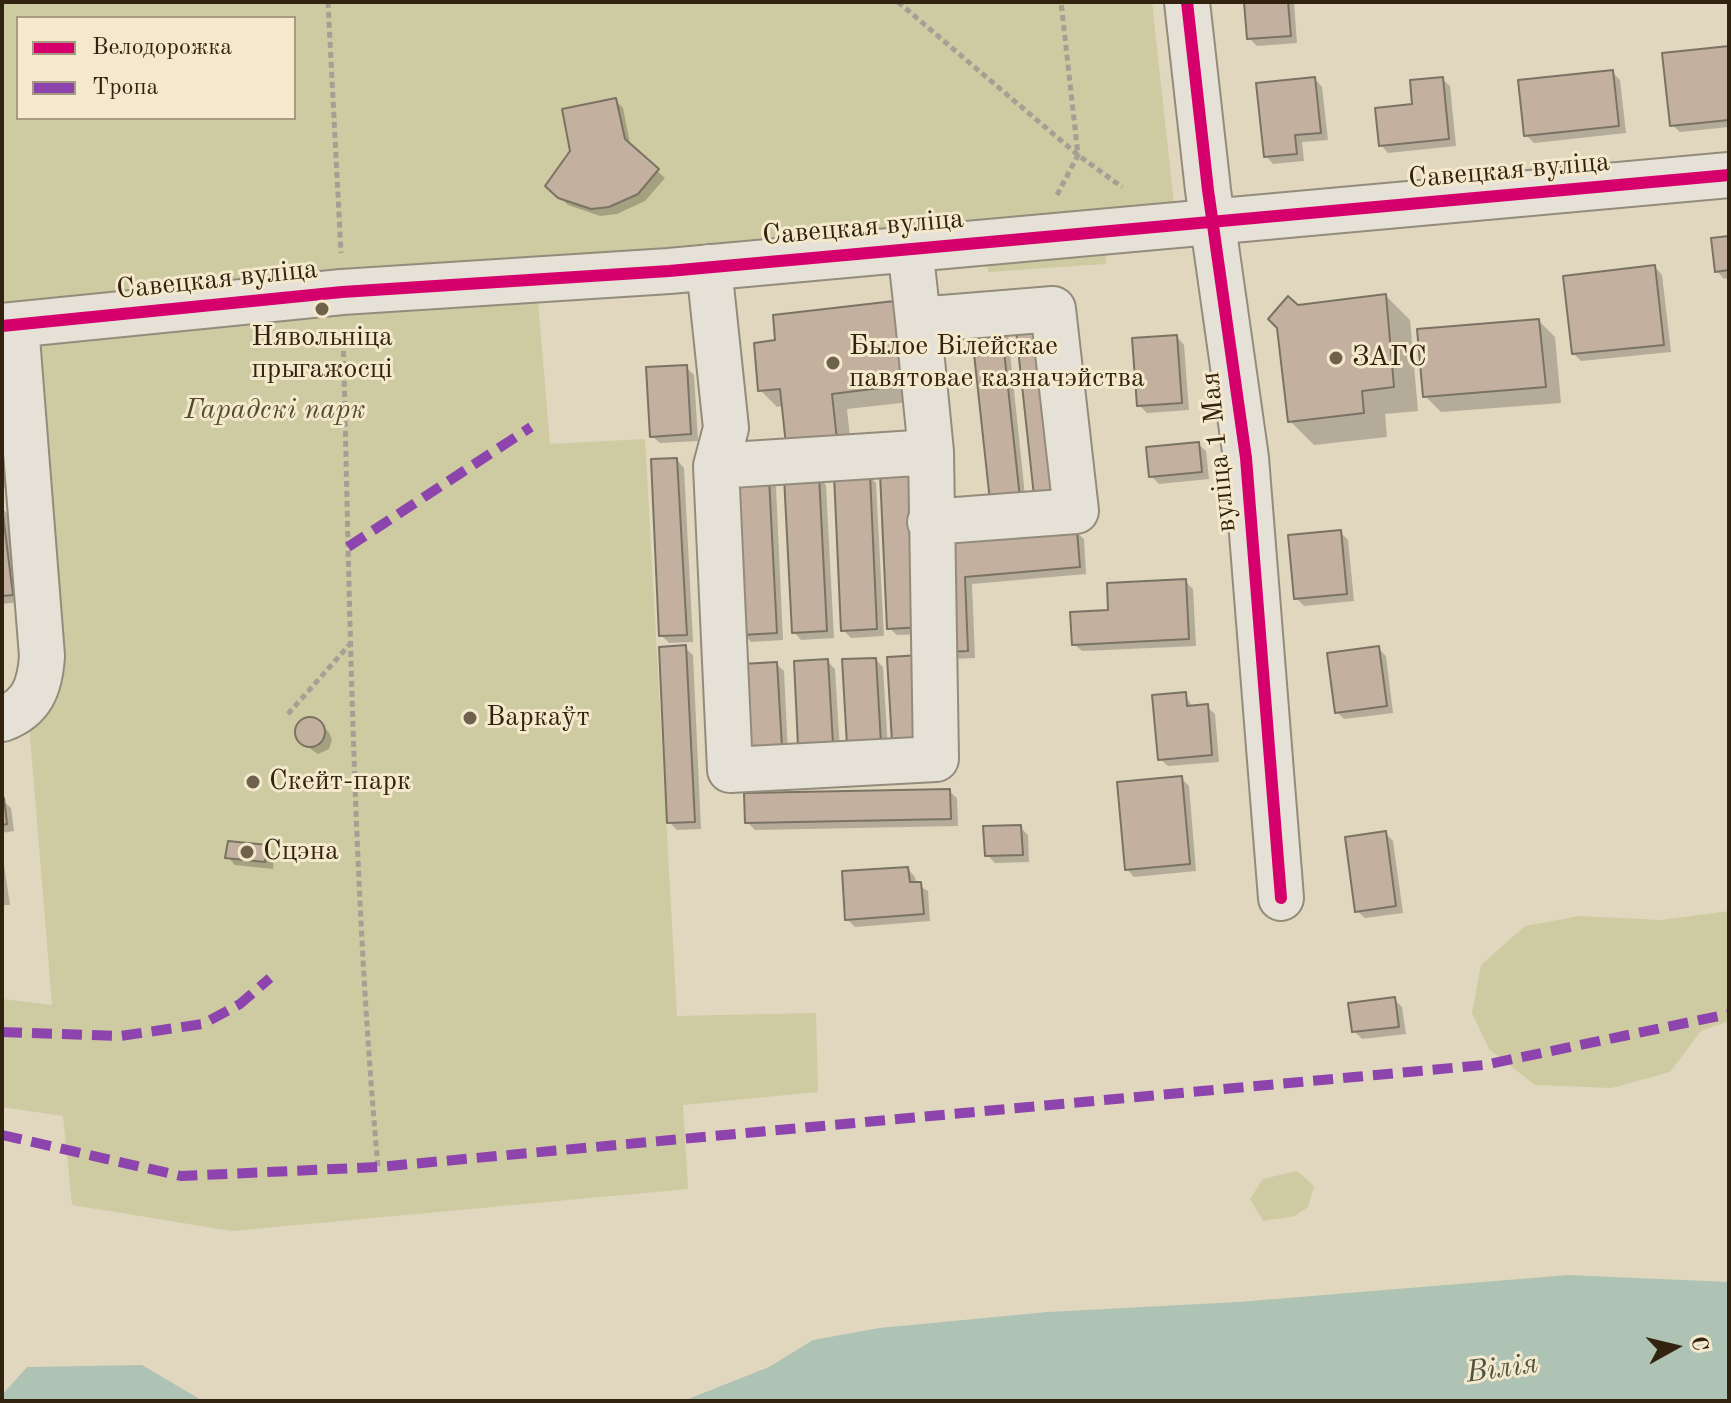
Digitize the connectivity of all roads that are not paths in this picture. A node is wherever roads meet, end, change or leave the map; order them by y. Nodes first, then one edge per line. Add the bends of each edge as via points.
1 (1187, 2) edge
2 (1729, 175) edge
3 (1214, 223) junction
4 (910, 247) junction
5 (709, 267) junction
6 (918, 320) junction
7 (9, 326) edge
8 (931, 452) junction
9 (716, 466) junction
10 (930, 522) junction
11 (2, 719) edge
12 (1281, 898) dead end

1 - 3 street, вуліца 1 Мая
2 - 3 street, Савецкая вуліца
3 - 4 street, Савецкая вуліца
3 - 12 street, вуліца 1 Мая via 1246,458
4 - 5 street, Савецкая вуліца
4 - 6 street
5 - 7 street, Савецкая вуліца via 342,292
5 - 9 street via 726,428
6 - 8 street
6 - 10 street via 1053,309 1076,511
7 - 11 street via 42,656 40,685 20,712
8 - 9 street
8 - 10 street
9 - 10 street via 730,770 936,759

